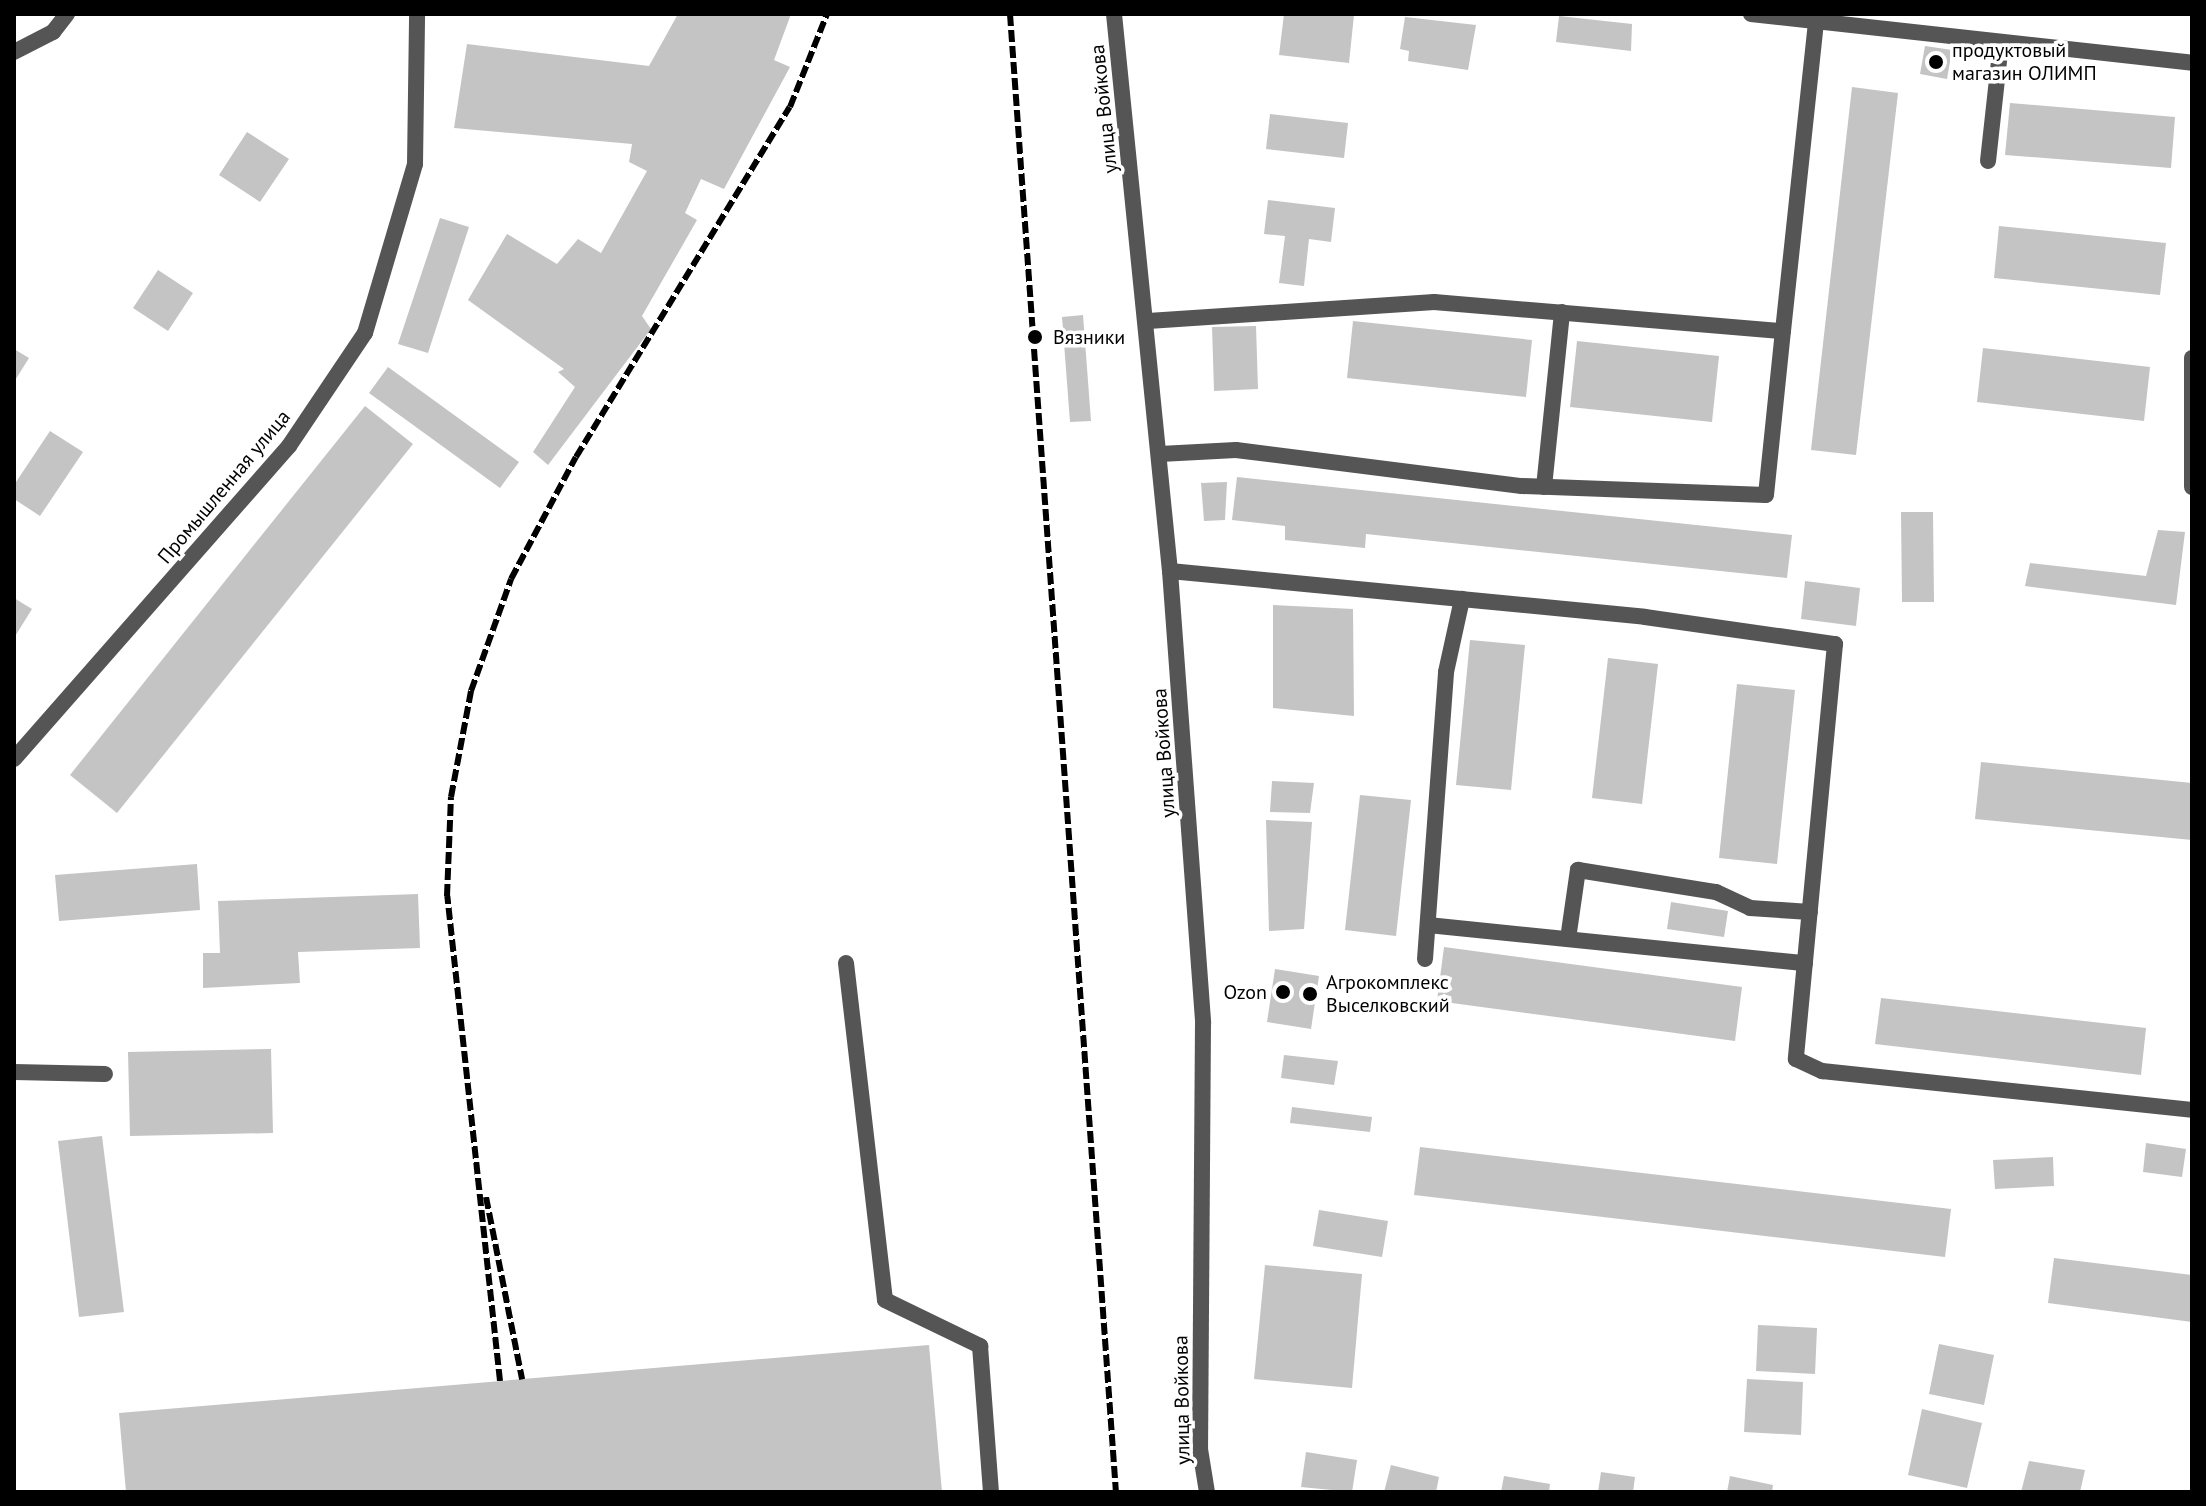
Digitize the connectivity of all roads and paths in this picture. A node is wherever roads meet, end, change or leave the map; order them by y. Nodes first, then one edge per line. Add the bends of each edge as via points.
1 (67, 14) edge
2 (417, 14) edge
3 (1114, 14) edge
4 (1751, 14) edge
5 (1816, 21) junction
6 (2001, 43) junction
7 (14, 52) edge
8 (2192, 63) edge
9 (1988, 161) dead end
10 (1562, 312) junction
11 (1148, 321) junction
12 (1783, 331) junction
13 (2192, 358) edge
14 (1160, 454) junction
15 (1544, 487) junction
16 (2192, 487) edge
17 (1170, 571) junction
18 (1462, 599) junction
19 (14, 759) edge
20 (1810, 912) junction
21 (1428, 925) junction
22 (1568, 939) junction
23 (1425, 959) dead end
24 (846, 963) dead end
25 (1805, 963) junction
26 (14, 1072) edge
27 (105, 1074) dead end
28 (2192, 1110) edge
29 (991, 1492) edge
30 (1207, 1492) edge

1 - 7 street via 53,32
2 - 19 street, Промышленная улица via 415,164 365,333 289,446
3 - 11 street, улица Войкова
4 - 5 street
5 - 6 street
5 - 12 street
6 - 8 street
6 - 9 street
10 - 11 street via 1434,302
10 - 12 street
10 - 15 street
11 - 14 street, улица Войкова
12 - 15 street via 1766,495
13 - 16 street
14 - 15 street via 1236,450
14 - 17 street, улица Войкова
17 - 18 street
17 - 30 street, улица Войкова via 1203,1023 1200,1449
18 - 20 street via 1835,644
18 - 21 street via 1446,672
20 - 22 street via 1750,908 1716,892 1578,870
20 - 25 street
21 - 22 street
21 - 23 street
22 - 25 street
24 - 29 street via 885,1300 980,1346
25 - 28 street via 1796,1059 1822,1071
26 - 27 street

